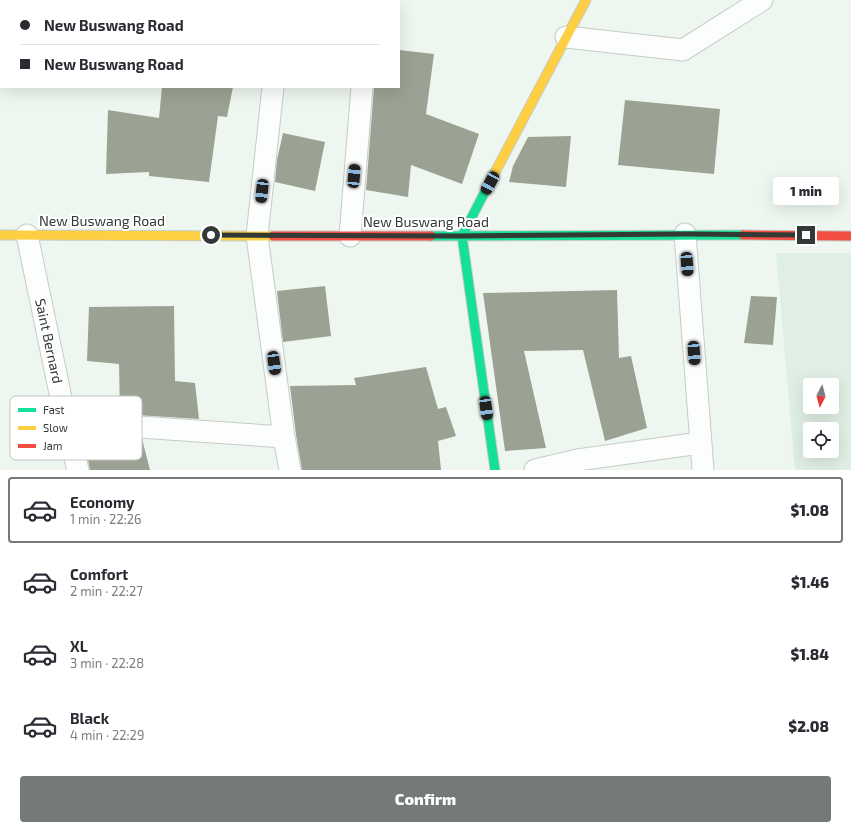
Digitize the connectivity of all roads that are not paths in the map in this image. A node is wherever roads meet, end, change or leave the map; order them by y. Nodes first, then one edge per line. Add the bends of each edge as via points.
1 (586, 0) edge
2 (762, 0) edge
3 (566, 37) junction
4 (273, 88) edge
5 (362, 88) edge
6 (685, 234) junction
7 (0, 235) edge
8 (27, 235) junction
9 (257, 236) junction
10 (350, 236) junction
11 (462, 236) junction
12 (851, 236) edge
13 (61, 396) edge
14 (142, 427) edge
15 (284, 437) junction
16 (700, 443) junction
17 (76, 460) edge
18 (78, 470) edge
19 (290, 470) edge
20 (495, 470) edge
21 (535, 470) edge
22 (703, 470) edge

1 - 3 street
2 - 3 street via 683,50
3 - 11 street
4 - 9 street
5 - 10 street
6 - 11 street, New Buswang Road
6 - 12 street, New Buswang Road
6 - 16 street
7 - 8 street, New Buswang Road
8 - 9 street, New Buswang Road
8 - 13 street, Saint Bernard
9 - 10 street, New Buswang Road
9 - 15 street
10 - 11 street, New Buswang Road
11 - 20 street
14 - 15 street
15 - 19 street
16 - 21 street via 578,460
16 - 22 street
17 - 18 street, Saint Bernard

